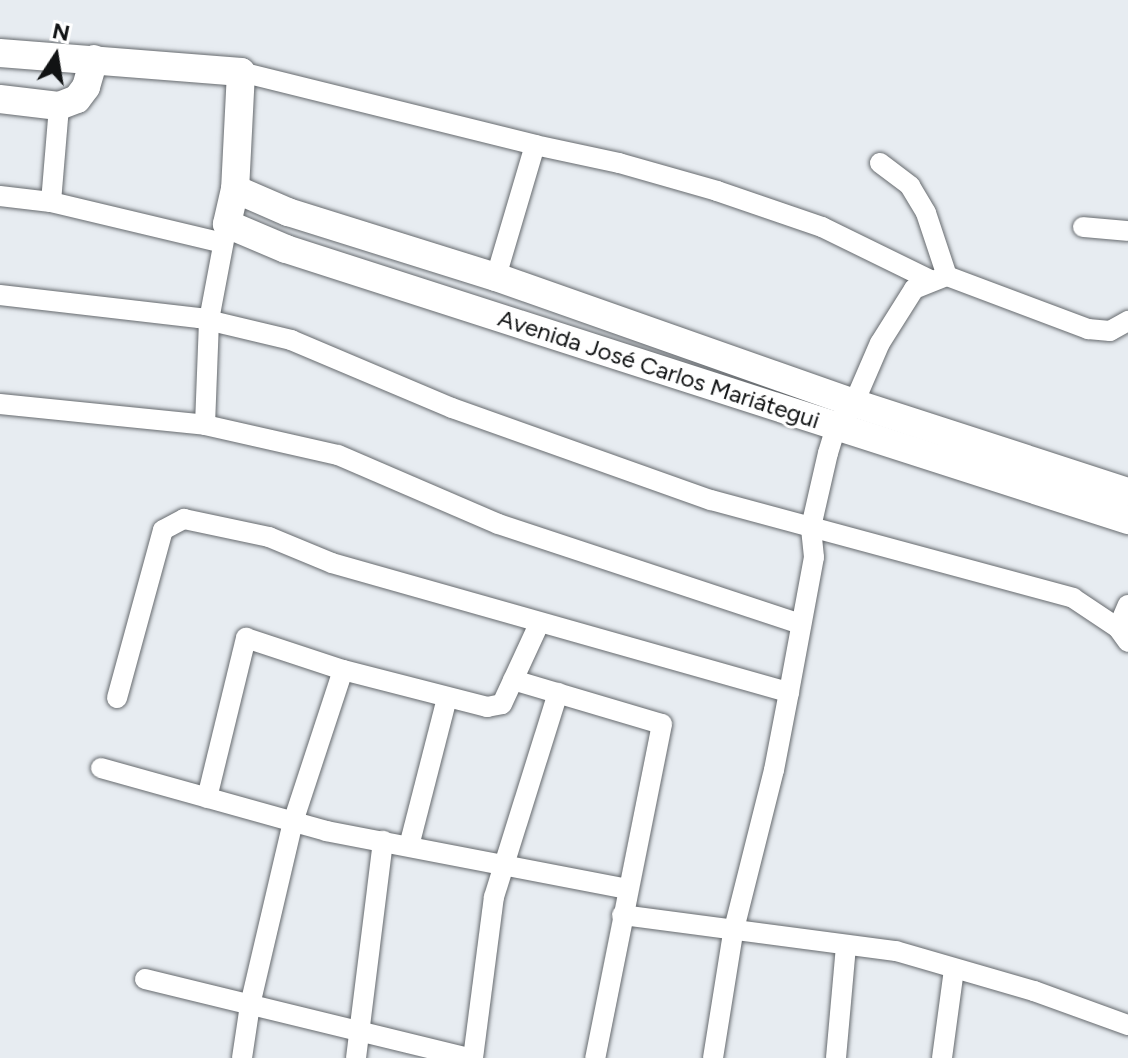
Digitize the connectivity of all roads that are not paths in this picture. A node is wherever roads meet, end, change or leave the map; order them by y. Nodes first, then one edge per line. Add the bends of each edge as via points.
1 (0, 53) edge
2 (94, 59) junction
3 (241, 72) junction
4 (0, 99) edge
5 (59, 106) junction
6 (535, 145) junction
7 (880, 163) dead end
8 (235, 189) junction
9 (0, 196) edge
10 (51, 202) junction
11 (1083, 227) dead end
12 (1128, 231) edge
13 (225, 234) junction
14 (496, 277) junction
15 (939, 278) junction
16 (0, 295) edge
17 (563, 301) junction
18 (209, 320) junction
19 (1128, 321) edge
20 (554, 335) junction
21 (854, 403) junction
22 (0, 404) edge
23 (205, 425) junction
24 (836, 426) junction
25 (1128, 492) edge
26 (1128, 520) edge
27 (811, 527) junction
28 (1128, 605) edge
29 (539, 624) junction
30 (801, 624) junction
31 (1123, 635) edge
32 (343, 670) junction
33 (513, 680) junction
34 (789, 692) junction
35 (558, 693) junction
36 (117, 698) dead end
37 (447, 698) junction
38 (101, 768) dead end
39 (207, 798) junction
40 (293, 822) junction
41 (383, 841) junction
42 (409, 846) junction
43 (503, 864) junction
44 (627, 889) junction
45 (622, 915) junction
46 (733, 933) junction
47 (846, 945) junction
48 (954, 969) junction
49 (145, 979) dead end
50 (250, 1005) junction
51 (1128, 1025) edge
52 (360, 1031) junction
53 (242, 1058) edge
54 (356, 1058) edge
55 (471, 1058) edge
56 (595, 1058) edge
57 (713, 1058) edge
58 (836, 1058) edge
59 (942, 1058) edge

1 - 2 street
2 - 3 street
2 - 5 street via 86,87 77,99
3 - 6 street
3 - 8 street
4 - 5 street
5 - 10 street
6 - 14 street
6 - 15 street via 619,163 792,217
7 - 15 street via 918,199
8 - 13 street
8 - 14 street, Avenida José Carlos Mariátegui via 288,212
9 - 10 street
10 - 13 street
11 - 12 street
13 - 18 street
13 - 20 street, Avenida José Carlos Mariátegui
14 - 17 street, Avenida José Carlos Mariátegui
15 - 19 street via 1088,329 1110,331
15 - 21 street via 914,289 880,343
16 - 18 street
17 - 20 street
17 - 21 street, Avenida José Carlos Mariátegui
18 - 23 street
18 - 27 street via 291,340 452,408 711,500
20 - 24 street, Avenida José Carlos Mariátegui
21 - 24 street
21 - 25 street, Avenida José Carlos Mariátegui
22 - 23 street
23 - 30 street via 338,455 498,524
24 - 26 street, Avenida José Carlos Mariátegui
24 - 27 street
27 - 30 street via 814,557
27 - 31 street via 1073,598
28 - 31 street
29 - 33 street
29 - 34 street
29 - 36 street via 332,563 269,537 184,519 163,530
30 - 34 street
32 - 37 street
32 - 39 street via 246,638
32 - 40 street
33 - 35 street
33 - 37 street via 502,704 487,707
34 - 46 street
35 - 43 street
35 - 44 street via 662,724
37 - 42 street
38 - 39 street
39 - 40 street
40 - 41 street
40 - 50 street
41 - 42 street
41 - 52 street
42 - 43 street
43 - 44 street
43 - 55 street
44 - 45 street
45 - 46 street
45 - 56 street
46 - 47 street
46 - 57 street
47 - 48 street via 896,951
47 - 58 street
48 - 51 street
48 - 59 street
49 - 50 street
50 - 52 street
50 - 53 street
52 - 54 street
52 - 55 street

